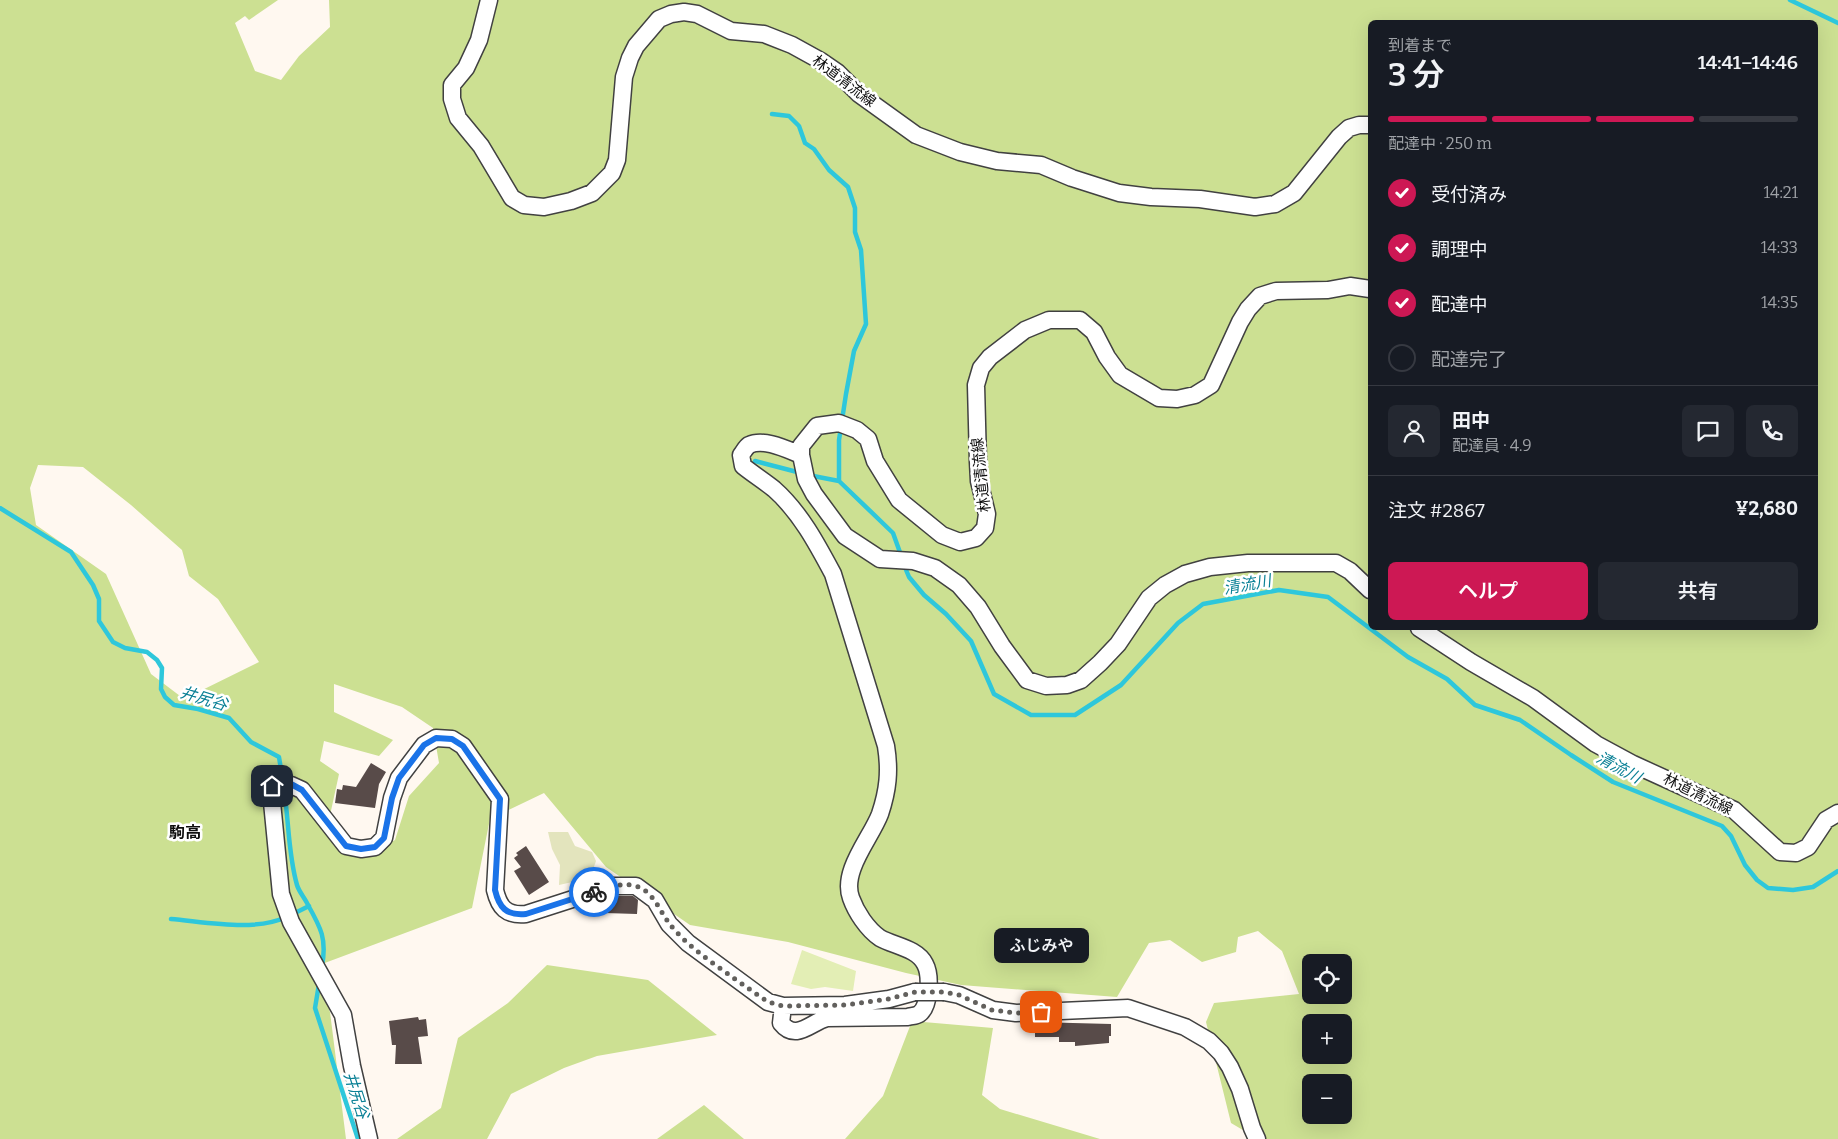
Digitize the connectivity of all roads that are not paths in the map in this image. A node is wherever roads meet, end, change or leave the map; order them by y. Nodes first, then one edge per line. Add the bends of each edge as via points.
1 (489, 0) edge
2 (1368, 125) edge
3 (1368, 289) edge
4 (801, 455) junction
5 (1368, 588) edge
6 (1422, 630) edge
7 (1838, 813) edge
8 (783, 1006) junction
9 (369, 1139) edge
10 (1257, 1139) edge

1 - 2 street, 林道清流線 via 479,40 466,68 452,85 452,99 458,118 481,146 512,198 524,205 544,207 585,196 612,172 617,160 624,77 630,58 636,46 660,19 684,12 697,14 731,31 764,34 792,45 837,72 859,94 916,135 960,152 997,161 1041,165 1119,193 1255,207 1275,204 1294,193 1349,128
3 - 4 street, 林道清流線 via 1350,286 1328,290 1276,291 1260,296 1240,322 1212,385 1195,395 1176,399 1159,398 1120,375 1094,332 1080,320 1049,320 1025,330 990,356 981,368 976,385 979,481 987,514 985,528 976,538 960,542 942,535 899,500 875,461 868,439 857,430 842,424 817,426 802,446
4 - 5 street via 806,479 814,494 845,536 880,559 920,563 935,568 959,585 978,607 1027,680 1046,686 1067,686 1081,680 1118,644 1149,598 1185,574 1210,567 1248,563 1336,563
4 - 8 street via 759,442 748,446 741,455 743,466 796,512 833,574 890,766 879,815 850,876 850,896 858,914 879,937 907,949 925,964 928,1000 918,1015 827,1018 796,1032 781,1023
6 - 7 street, 林道清流線 via 1533,698 1596,744 1734,810 1780,852 1796,853 1808,847 1826,820
8 - 9 street via 768,1002 688,943 669,924 655,900 636,886 613,886 526,914 514,915 505,910 495,890 500,799 463,746 452,739 436,738 424,745 399,778 384,838 375,847 346,846 302,790 291,784 272,786 281,894 291,922 343,1015
8 - 10 street, bridge via 845,1005 915,992 944,992 992,1010 1016,1013 1128,1008 1185,1027 1209,1041 1221,1053 1240,1089

